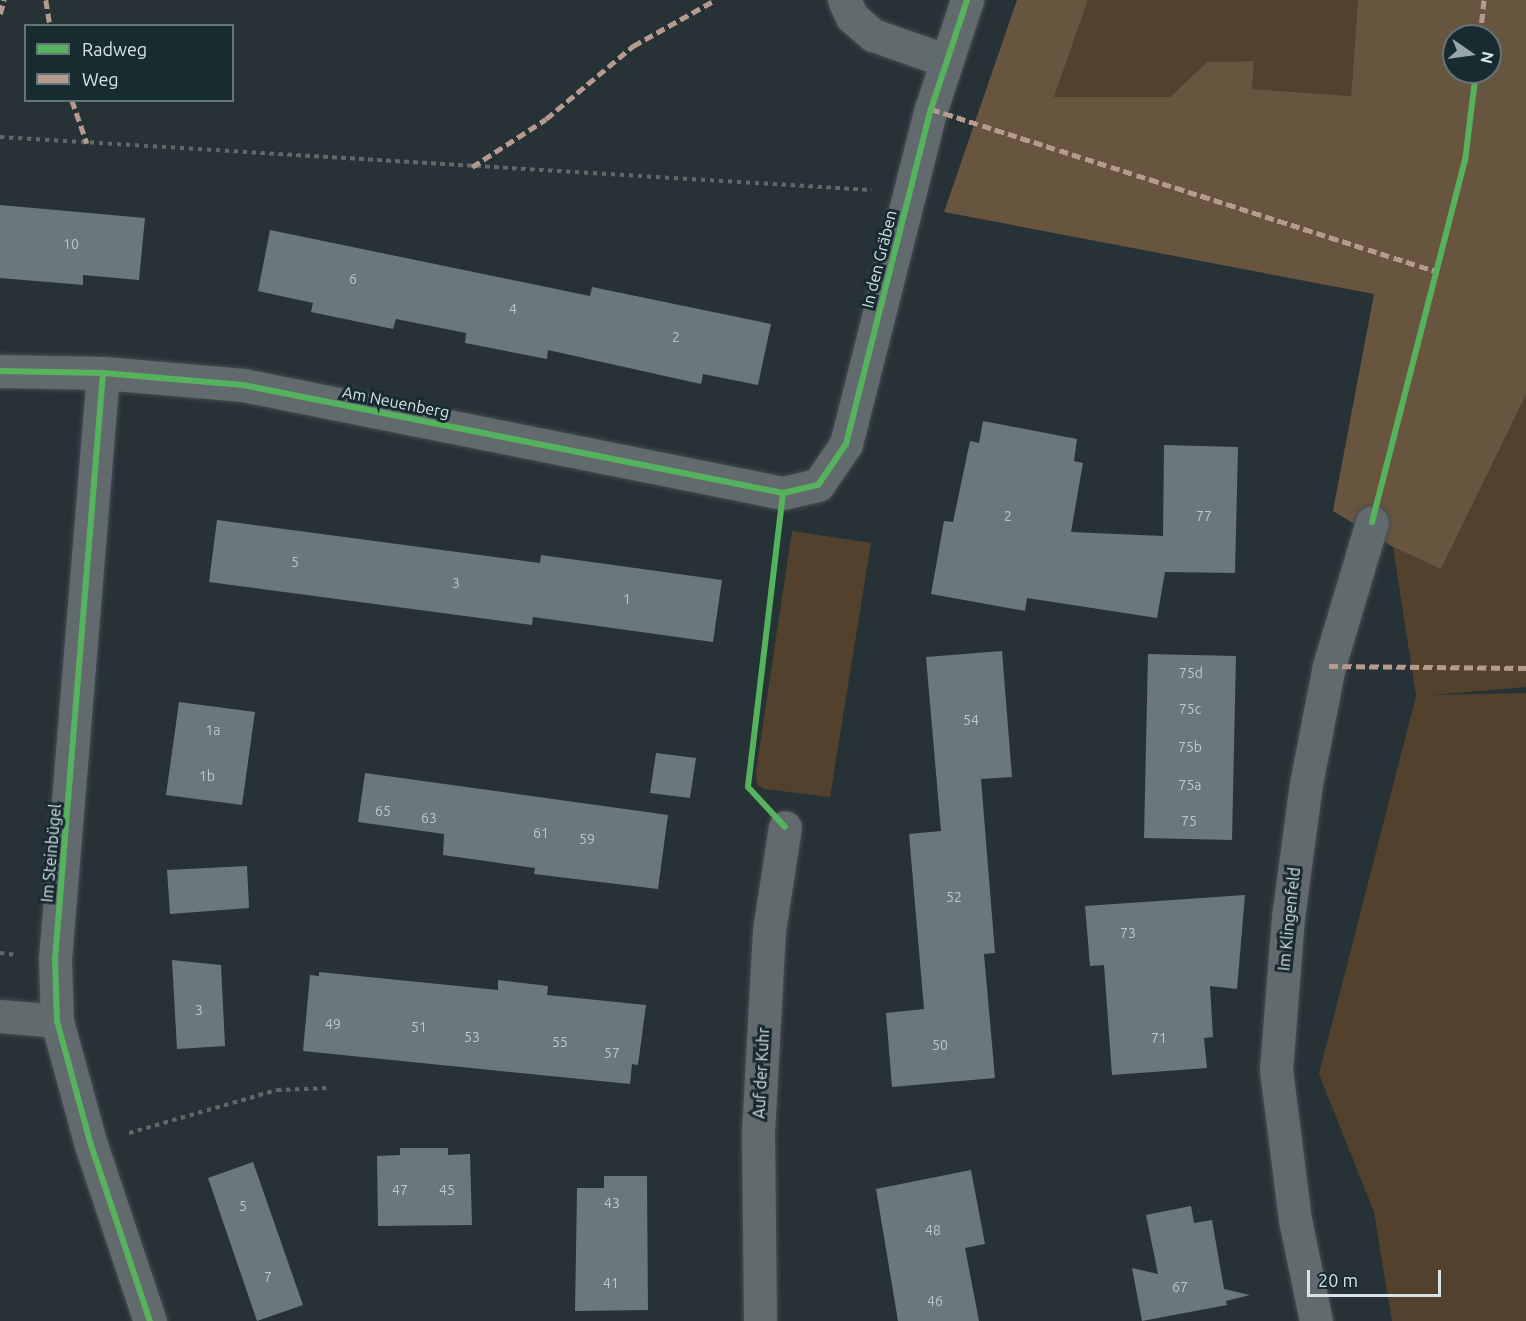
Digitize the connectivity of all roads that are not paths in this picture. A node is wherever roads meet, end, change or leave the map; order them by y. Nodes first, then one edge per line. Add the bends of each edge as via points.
1 (844, 0) edge
2 (967, 0) edge
3 (947, 61) junction
4 (0, 371) edge
5 (103, 373) junction
6 (783, 493) joint
7 (1372, 522) dead end
8 (785, 827) dead end
9 (0, 1016) edge
10 (57, 1021) junction
11 (150, 1321) edge
12 (760, 1321) edge
13 (1316, 1321) edge

1 - 3 street via 852,17 873,35
2 - 3 street, In den Gräben
3 - 6 street, In den Gräben via 846,444 818,485
4 - 5 street, Am Neuenberg
5 - 6 street, Am Neuenberg via 243,385
5 - 10 street, Im Steinbügel via 56,959
7 - 13 street, Im Klingenfeld via 1329,666 1306,784 1288,917 1276,1070 1295,1220
8 - 12 street, Auf der Kuhr via 769,931 758,1132
9 - 10 street
10 - 11 street, Im Steinbügel via 91,1145

